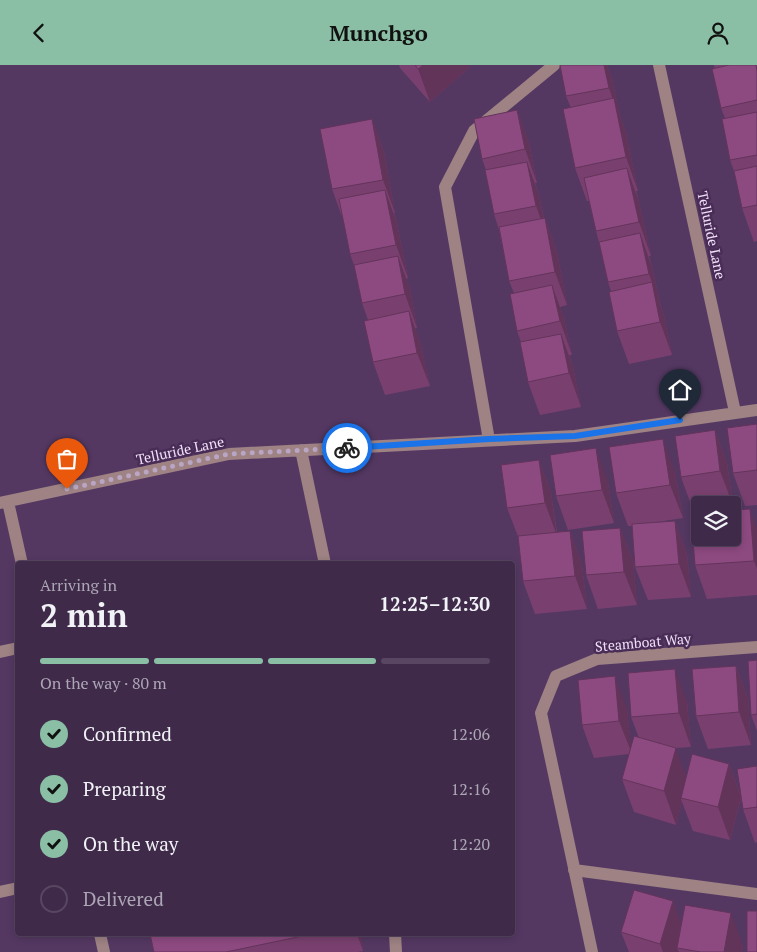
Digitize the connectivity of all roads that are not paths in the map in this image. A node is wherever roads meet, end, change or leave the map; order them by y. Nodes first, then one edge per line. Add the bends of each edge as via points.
1 (554, 65) edge
2 (660, 65) edge
3 (757, 409) edge
4 (735, 412) junction
5 (489, 439) junction
6 (300, 450) junction
7 (4, 503) edge
8 (21, 561) edge
9 (324, 561) edge
10 (757, 647) edge
11 (15, 649) edge
12 (0, 652) edge
13 (574, 870) junction
14 (15, 889) edge
15 (0, 892) edge
16 (757, 894) edge
17 (100, 936) edge
18 (395, 936) edge
19 (104, 952) edge
20 (396, 952) edge
21 (592, 952) edge

1 - 5 street via 474,131 445,187
2 - 4 street, Telluride Lane
3 - 4 street, Telluride Lane
4 - 5 street, Telluride Lane via 575,436
5 - 6 street, Telluride Lane
6 - 7 street, Telluride Lane via 229,454
6 - 9 street
7 - 8 street
10 - 13 street, Steamboat Way via 597,659 556,676 541,713
11 - 12 street
13 - 16 street
13 - 21 street, Steamboat Way
14 - 15 street
17 - 19 street
18 - 20 street

